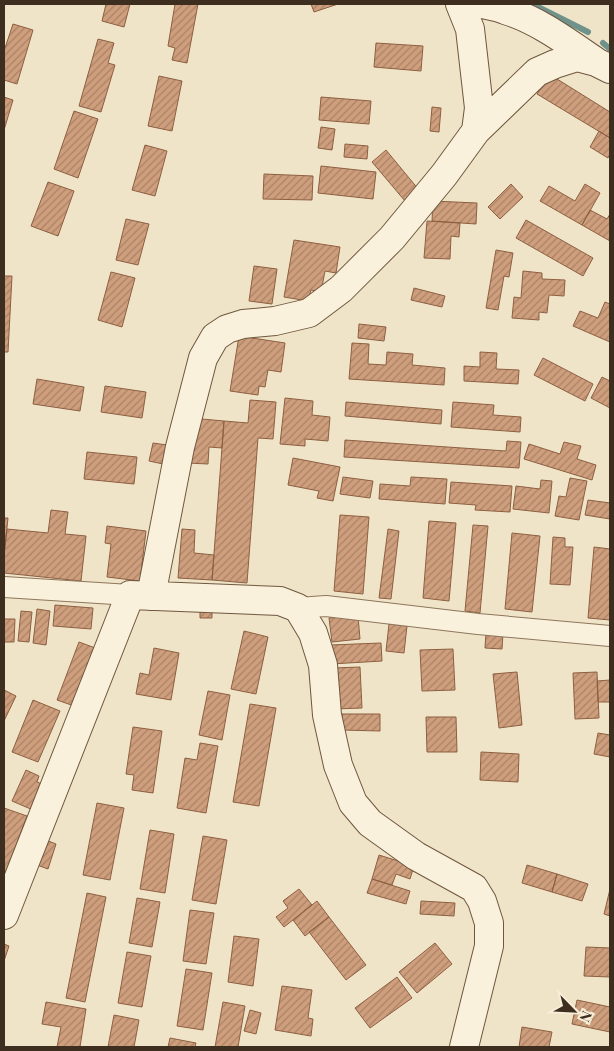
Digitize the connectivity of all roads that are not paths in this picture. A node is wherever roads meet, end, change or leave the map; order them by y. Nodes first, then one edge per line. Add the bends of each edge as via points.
1 (460, 4) edge
2 (482, 4) edge
3 (603, 65) edge
4 (476, 131) junction
5 (4, 587) edge
6 (140, 596) junction
7 (298, 608) junction
8 (610, 636) edge
9 (4, 915) edge
10 (464, 1047) edge

1 - 4 street via 470,29 479,108
2 - 3 street via 506,10 552,32
3 - 4 street via 577,57 536,72
4 - 6 street via 392,238 342,289 309,313 243,324 215,337 203,358
5 - 6 street
6 - 7 street via 280,601
6 - 9 street
7 - 8 street via 326,606
7 - 10 street via 313,633 323,665 327,715 338,765 353,803 370,822 416,856 474,888 482,901 490,946

